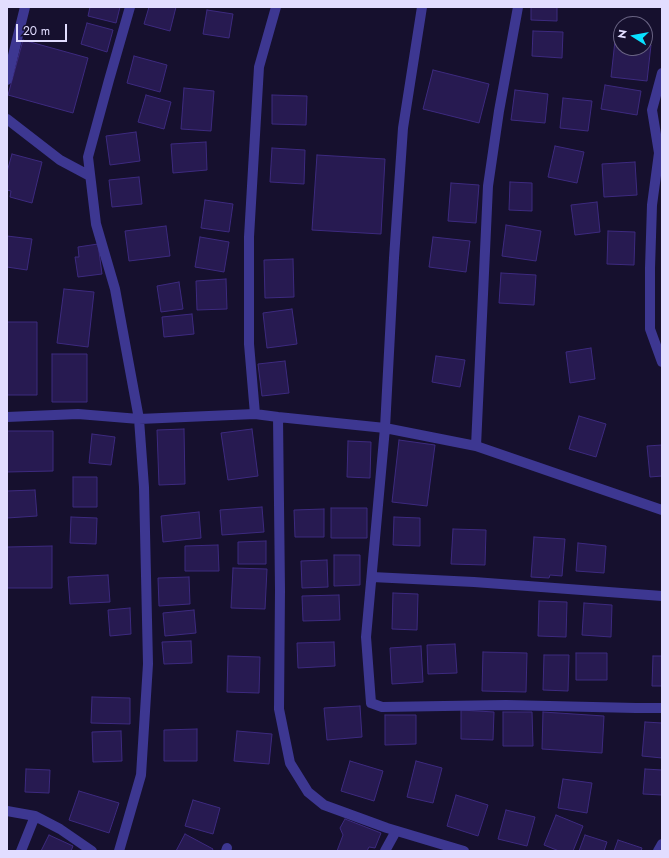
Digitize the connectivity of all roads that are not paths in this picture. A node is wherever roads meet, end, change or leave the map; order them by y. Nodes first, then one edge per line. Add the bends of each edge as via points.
1 (26, 7) edge
2 (130, 7) edge
3 (276, 7) edge
4 (422, 7) edge
5 (518, 7) edge
6 (662, 73) edge
7 (7, 80) edge
8 (7, 119) edge
9 (660, 152) edge
10 (90, 176) junction
11 (662, 362) edge
12 (255, 414) junction
13 (7, 417) edge
14 (278, 417) junction
15 (139, 419) junction
16 (385, 428) junction
17 (476, 446) junction
18 (662, 510) edge
19 (372, 577) junction
20 (662, 596) edge
21 (662, 708) edge
22 (7, 811) edge
23 (35, 816) junction
24 (396, 831) junction
25 (662, 844) edge
26 (21, 851) edge
27 (92, 851) edge
28 (119, 851) edge
29 (386, 851) edge
30 (464, 851) edge
31 (658, 851) edge

1 - 7 street
2 - 10 street via 88,157
3 - 12 street via 259,67 249,236 249,344
4 - 16 street via 403,128
5 - 17 street via 488,186
6 - 9 street via 652,110
8 - 10 street via 60,160
9 - 11 street via 652,205 650,328
10 - 15 street via 96,224 116,288
12 - 14 street
12 - 15 street
13 - 15 street via 78,414
14 - 16 street
14 - 24 street via 279,709 290,763 308,792 324,805
15 - 28 street via 144,487 148,664 141,775
16 - 17 street
16 - 19 street
17 - 18 street
19 - 20 street
19 - 21 street via 366,637 371,703 382,707 506,705
22 - 23 street
23 - 26 street
23 - 27 street via 60,829
24 - 29 street
24 - 30 street
25 - 31 street

